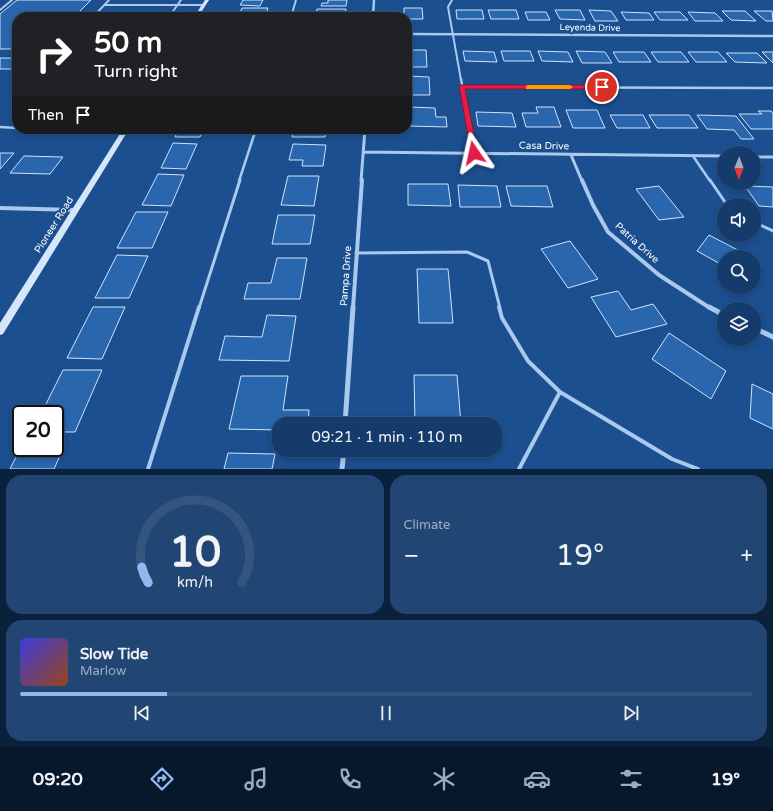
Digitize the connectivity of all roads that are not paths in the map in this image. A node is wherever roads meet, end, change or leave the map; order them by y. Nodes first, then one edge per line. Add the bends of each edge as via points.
1 (12, 0) edge
2 (109, 0) edge
3 (181, 0) edge
4 (296, 0) edge
5 (374, 0) edge
6 (452, 0) edge
7 (206, 2) edge
8 (104, 5) junction
9 (178, 5) junction
10 (0, 10) edge
11 (98, 12) edge
12 (173, 12) edge
13 (199, 12) edge
14 (292, 12) edge
15 (373, 12) edge
16 (412, 34) edge
17 (452, 34) junction
18 (773, 36) edge
19 (462, 87) junction
20 (773, 88) edge
21 (0, 127) edge
22 (12, 128) edge
23 (123, 134) edge
24 (254, 134) edge
25 (364, 134) edge
26 (363, 152) junction
27 (474, 153) junction
28 (571, 155) junction
29 (693, 156) junction
30 (717, 156) edge
31 (761, 157) edge
32 (773, 157) edge
33 (722, 198) edge
34 (0, 208) edge
35 (75, 210) junction
36 (761, 225) edge
37 (773, 231) edge
38 (356, 253) junction
39 (717, 312) edge
40 (0, 331) edge
41 (761, 331) edge
42 (773, 337) edge
43 (560, 392) junction
44 (345, 417) edge
45 (343, 457) edge
46 (148, 469) edge
47 (342, 469) edge
48 (519, 469) edge
49 (698, 469) edge

1 - 10 lane
2 - 8 lane
3 - 9 lane
4 - 14 lane
5 - 15 street
6 - 17 lane via 448,7
7 - 9 lane
7 - 13 main road
8 - 9 lane
8 - 11 lane
9 - 12 lane
16 - 17 street, Leyenda Drive
17 - 18 street, Leyenda Drive
17 - 19 lane
19 - 20 lane
19 - 27 lane
21 - 22 lane
23 - 35 main road, Pioneer Road
24 - 46 lane
25 - 26 street, Pampa Drive
26 - 27 street, Casa Drive
26 - 38 street, Pampa Drive
27 - 28 street, Casa Drive
28 - 29 street, Casa Drive
28 - 39 street, Patria Drive via 608,232 659,275
29 - 30 street, Casa Drive
29 - 33 lane
31 - 32 street
34 - 35 street
35 - 40 main road, Pioneer Road
36 - 37 lane
38 - 43 lane via 467,252 488,261 502,318 528,361
38 - 44 street, Pampa Drive
41 - 42 street
43 - 48 lane
43 - 49 lane via 672,459
45 - 47 street

